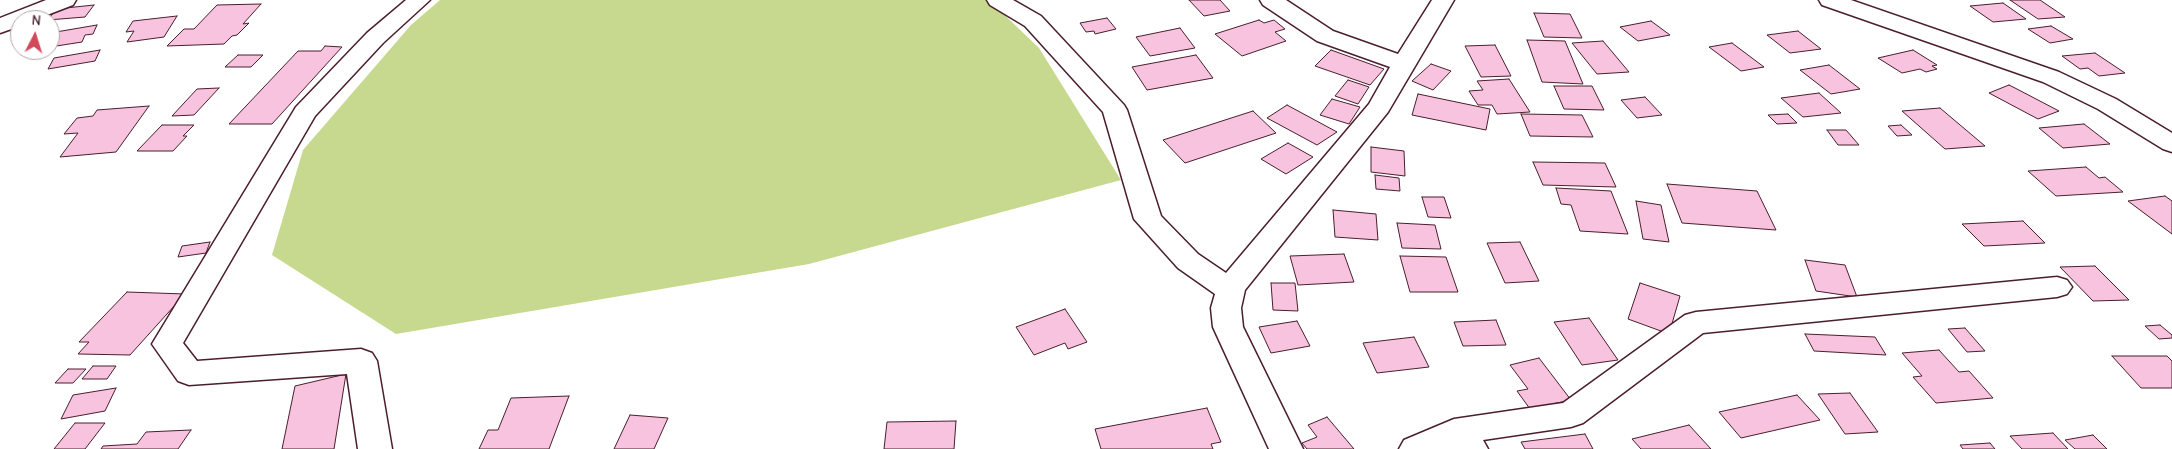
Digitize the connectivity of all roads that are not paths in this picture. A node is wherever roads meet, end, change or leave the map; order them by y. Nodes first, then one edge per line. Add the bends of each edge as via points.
1 (65, 0) edge
2 (419, 0) edge
3 (998, 0) edge
4 (1270, 0) edge
5 (1443, 0) edge
6 (1830, 0) edge
7 (0, 26) edge
8 (1403, 64) junction
9 (2172, 144) edge
10 (2057, 287) dead end
11 (1230, 290) junction
12 (1462, 440) edge
13 (375, 449) edge
14 (1286, 449) edge
15 (1416, 449) edge

1 - 7 street
2 - 13 street via 375,38 305,112 167,344 189,373 361,361
3 - 11 street via 1033,21 1115,110 1148,219 1188,261
4 - 8 street via 1325,36
5 - 8 street
6 - 9 street via 2051,77 2107,104
8 - 11 street via 1380,107 1239,275
10 - 12 street via 1696,323 1571,414
11 - 14 street via 1226,308 1228,327
12 - 15 street

